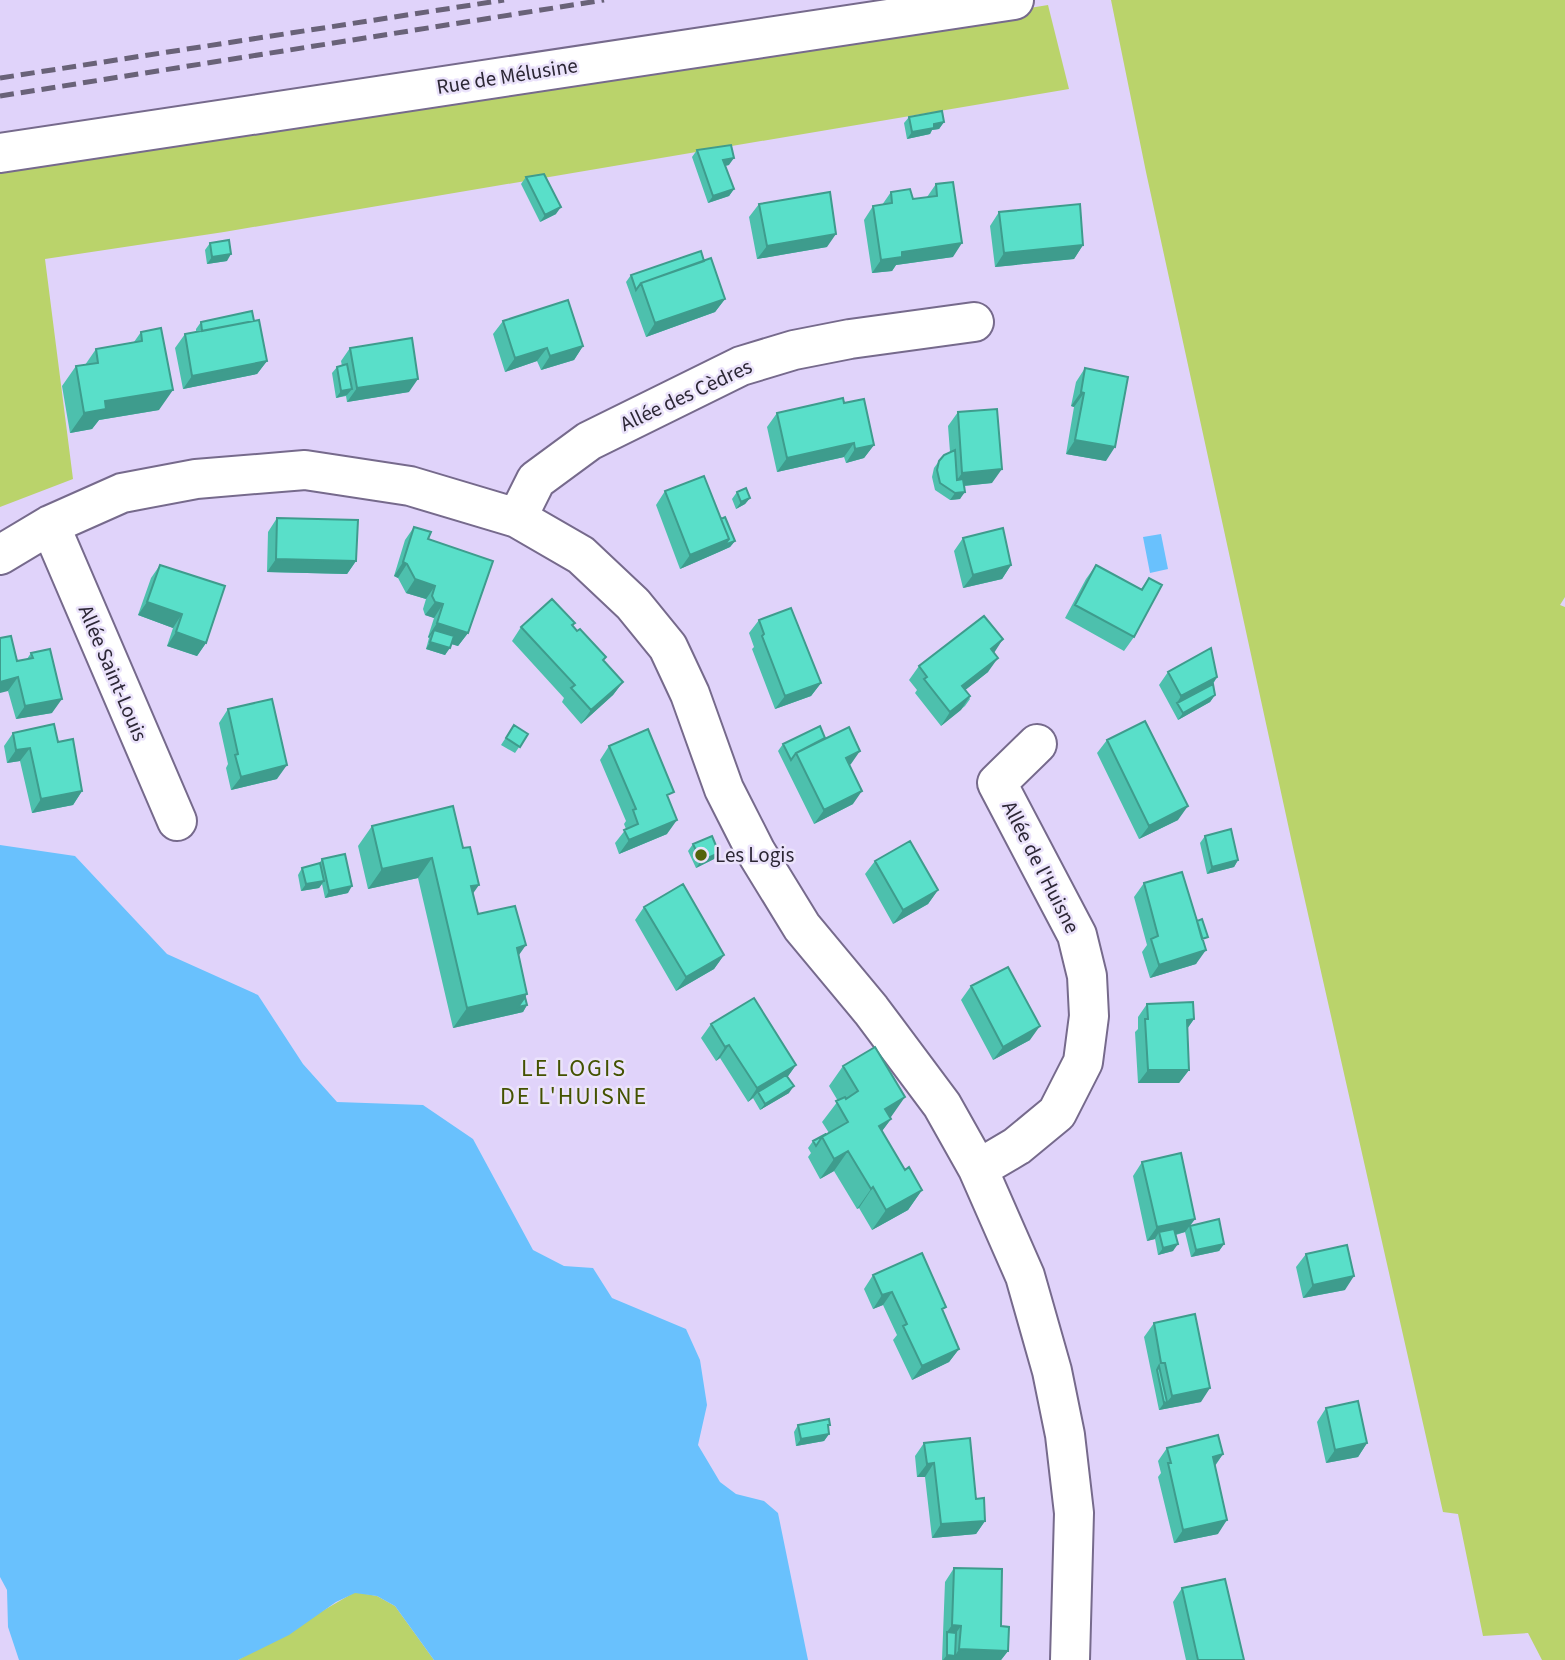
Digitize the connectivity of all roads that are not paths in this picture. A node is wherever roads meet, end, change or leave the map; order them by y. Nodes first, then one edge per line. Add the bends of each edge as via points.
1 (1014, 0) edge
2 (0, 153) edge
3 (974, 322) dead end
4 (517, 518) junction
5 (50, 525) junction
6 (0, 555) edge
7 (1037, 744) dead end
8 (177, 821) dead end
9 (978, 1169) junction
10 (1070, 1660) edge

1 - 2 street, Rue de Mélusine
3 - 4 street, Allée des Cèdres via 850,339 741,366 589,441 536,480
4 - 5 street via 410,486 305,470 196,479 122,493
4 - 9 street via 581,555 633,604 668,647 724,789 756,852 802,927 942,1105
5 - 6 street
5 - 8 street, Allée Saint-Louis
7 - 9 street, Allée de l'Huisne via 997,783 1077,935 1087,976 1089,1016 1083,1062 1057,1113 1017,1146
9 - 10 street via 1025,1276 1065,1436 1073,1513

